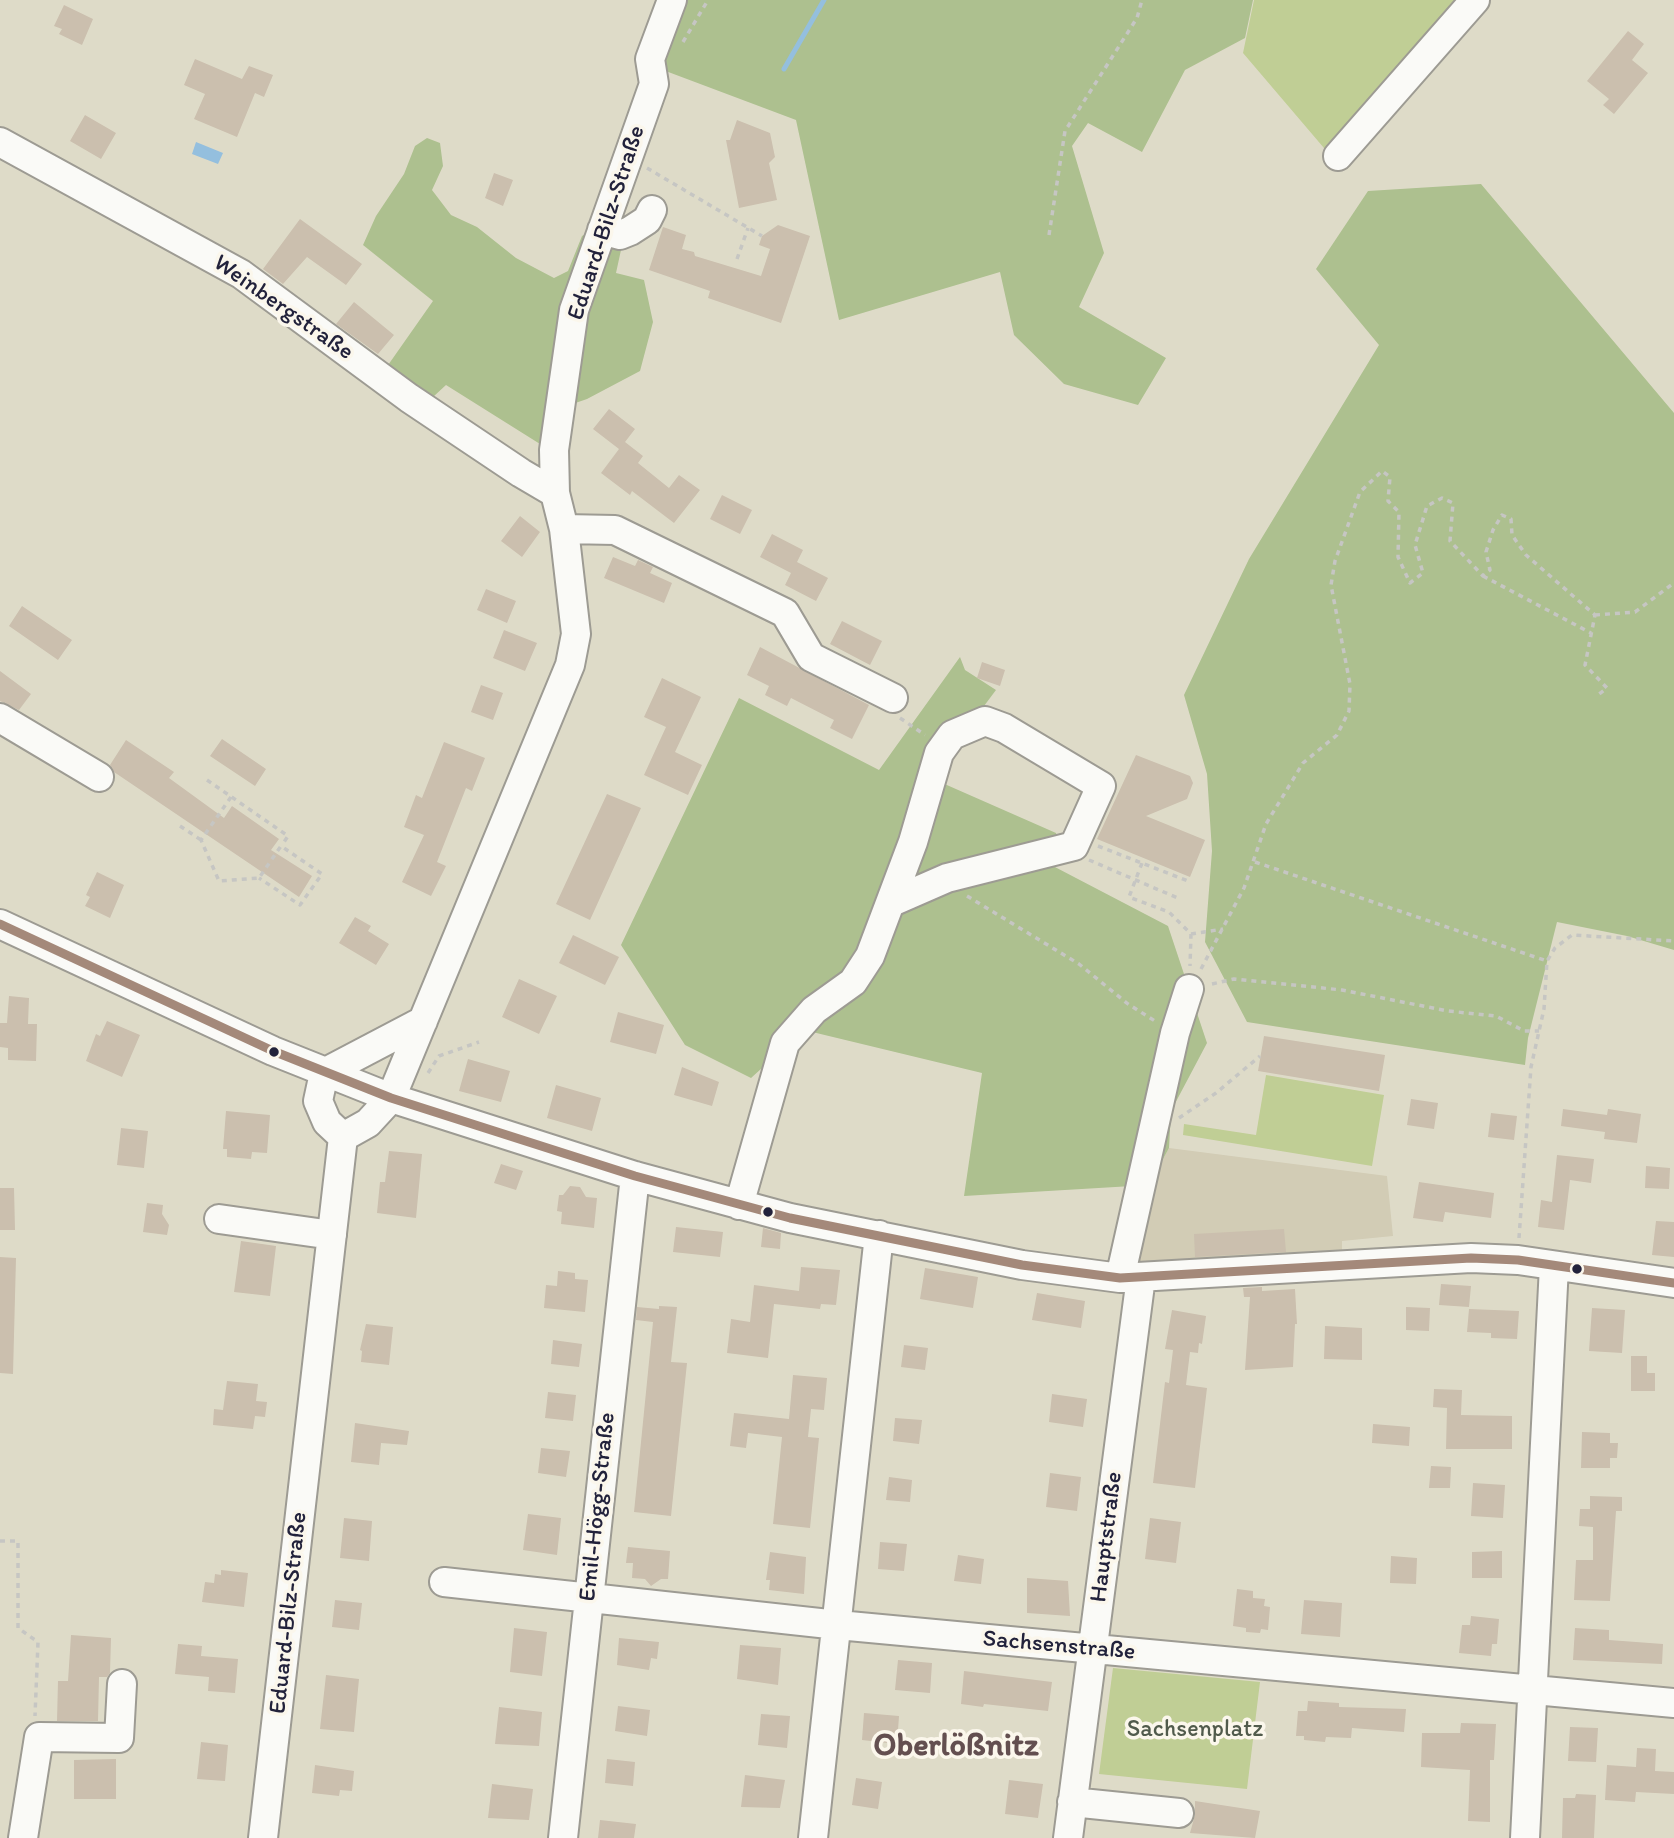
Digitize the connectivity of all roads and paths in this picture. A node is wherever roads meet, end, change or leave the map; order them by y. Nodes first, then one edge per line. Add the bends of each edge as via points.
1 (671, 0) edge
2 (1142, 0) edge
3 (1475, 0) edge
4 (0, 142) edge
5 (1338, 156) dead end
6 (625, 161) junction
7 (652, 210) dead end
8 (749, 228) junction
9 (602, 230) junction
10 (1049, 235) dead end
11 (762, 236) dead end
12 (737, 259) dead end
13 (555, 493) junction
14 (564, 529) junction
15 (1483, 576) junction
16 (1674, 583) edge
17 (1595, 615) junction
18 (1591, 633) junction
19 (1598, 695) dead end
20 (893, 698) joint
21 (0, 718) edge
22 (939, 753) junction
23 (99, 777) dead end
24 (207, 780) dead end
25 (231, 797) junction
26 (1087, 817) junction
27 (180, 826) dead end
28 (201, 840) junction
29 (281, 846) junction
30 (1074, 846) junction
31 (1255, 862) junction
32 (1142, 863) junction
33 (259, 878) junction
34 (947, 878) junction
35 (1134, 880) junction
36 (1188, 881) dead end
37 (1180, 900) dead end
38 (892, 902) junction
39 (0, 924) edge
40 (1225, 929) junction
41 (1191, 934) junction
42 (1674, 941) edge
43 (1547, 961) junction
44 (1189, 989) junction
45 (423, 1021) junction
46 (1539, 1031) junction
47 (1175, 1033) junction
48 (479, 1042) dead end
49 (1260, 1056) dead end
50 (324, 1073) junction
51 (427, 1075) dead end
52 (391, 1098) junction
53 (343, 1137) junction
54 (1151, 1137) junction
55 (635, 1176) junction
56 (739, 1205) junction
57 (219, 1219) dead end
58 (332, 1235) junction
59 (879, 1235) junction
60 (1518, 1259) junction
61 (1554, 1266) junction
62 (1130, 1277) junction
63 (1674, 1283) edge
64 (0, 1541) edge
65 (444, 1582) dead end
66 (588, 1598) junction
67 (838, 1625) junction
68 (1093, 1649) junction
69 (122, 1684) dead end
70 (1532, 1689) junction
71 (1674, 1703) edge
72 (39, 1737) junction
73 (1072, 1802) junction
74 (1180, 1813) dead end
75 (23, 1838) edge
76 (263, 1838) edge
77 (563, 1838) edge
78 (813, 1838) edge
79 (1068, 1838) edge
80 (1525, 1838) edge

1 - 6 street, Eduard-Bilz-Straße via 650,60 654,84
2 - 10 path via 1137,18 1065,131
3 - 5 street
4 - 13 street, Weinbergstraße via 241,274 409,398
6 - 8 path via 649,169
6 - 9 street, Eduard-Bilz-Straße
7 - 9 street via 620,235
8 - 11 path
8 - 12 path
9 - 13 street, Eduard-Bilz-Straße via 575,310 554,450
13 - 14 street, Eduard-Bilz-Straße
14 - 20 street via 615,530 785,614 811,657
14 - 45 street, Eduard-Bilz-Straße via 576,634 570,665
15 - 17 path via 1490,570 1486,552 1493,530 1502,516 1511,519 1513,535 1526,555
15 - 18 path
15 - 31 path via 1450,541 1453,503 1442,498 1427,506 1415,545 1423,573 1410,583 1398,556 1399,512 1388,501 1390,477 1382,471 1360,492 1331,585 1350,684 1349,711 1337,735 1303,763 1266,824
16 - 17 path via 1635,612
17 - 18 path
18 - 19 path via 1585,665 1606,688
20 - 22 path via 900,718 927,736
21 - 23 street
22 - 26 street via 952,735 985,721 1004,728 1101,786
22 - 38 street
24 - 25 path
25 - 28 path
25 - 29 path via 288,836
26 - 30 street
26 - 32 path via 1098,822 1089,842
27 - 28 path
28 - 33 path via 219,881
29 - 33 path
29 - 33 path via 322,874 300,905
30 - 34 street
30 - 35 path via 1078,855
31 - 40 path
31 - 43 path
32 - 35 path
32 - 36 path
34 - 38 street
34 - 47 path via 976,905 1080,964 1128,1004
35 - 37 path
35 - 41 path via 1129,897 1169,912
38 - 56 street via 870,956 853,982 814,1010 785,1043
39 - 50 street
40 - 41 path
40 - 44 path
41 - 44 path
42 - 43 path via 1572,935
43 - 46 path
44 - 46 path via 1234,979 1342,990 1496,1016 1524,1031
44 - 47 street, Hauptstraße
45 - 50 street
45 - 52 street, Eduard-Bilz-Straße
46 - 60 path via 1531,1067
47 - 54 street, Hauptstraße
48 - 51 path via 439,1056
49 - 54 path
50 - 52 street
50 - 53 street via 318,1101 327,1122
52 - 53 street via 368,1123
52 - 55 street
53 - 58 street, Eduard-Bilz-Straße
54 - 62 street, Hauptstraße
55 - 56 street
55 - 66 street, Emil-Högg-Straße
56 - 59 street
57 - 58 street
58 - 76 street, Eduard-Bilz-Straße
59 - 62 street via 1022,1265
59 - 67 street
60 - 61 street
60 - 62 street via 1413,1259
61 - 63 street
61 - 70 street
62 - 68 street, Hauptstraße
64 - 72 path via 18,1541 18,1628 38,1642 34,1731
65 - 66 street, Sachsenstraße
66 - 67 street, Sachsenstraße
66 - 77 street, Emil-Högg-Straße
67 - 68 street, Sachsenstraße
67 - 78 street
68 - 70 street, Sachsenstraße
68 - 73 street, Hauptstraße
69 - 72 street via 119,1738
70 - 71 street, Sachsenstraße
70 - 80 street
72 - 75 street
73 - 74 street
73 - 79 street, Hauptstraße

